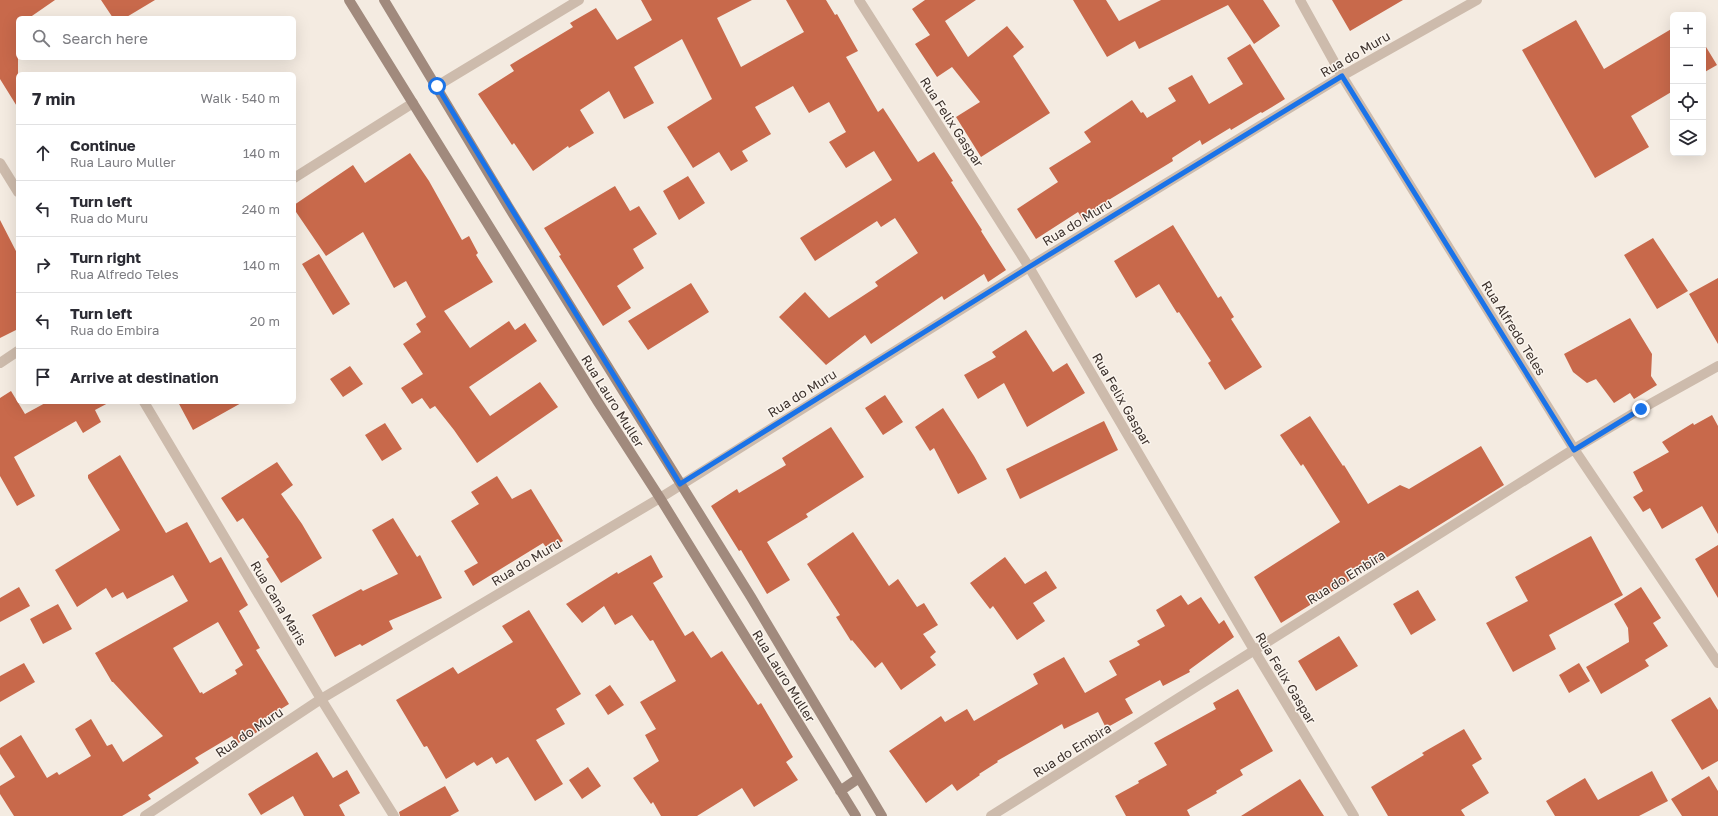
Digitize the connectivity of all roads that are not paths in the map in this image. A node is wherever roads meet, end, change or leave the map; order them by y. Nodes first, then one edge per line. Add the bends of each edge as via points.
1 (349, 0) edge
2 (384, 0) edge
3 (579, 0) edge
4 (859, 0) edge
5 (1300, 0) edge
6 (1477, 0) edge
7 (1342, 76) junction
8 (437, 86) junction
9 (413, 103) junction
10 (0, 162) edge
11 (296, 177) edge
12 (16, 189) edge
13 (1029, 267) junction
14 (16, 352) edge
15 (0, 362) edge
16 (1718, 366) edge
17 (145, 404) edge
18 (1574, 450) junction
19 (680, 484) junction
20 (660, 498) junction
21 (1254, 650) junction
22 (1718, 663) edge
23 (321, 699) junction
24 (859, 778) junction
25 (840, 791) junction
26 (145, 816) edge
27 (394, 816) edge
28 (856, 816) edge
29 (882, 816) edge
30 (991, 816) edge
31 (1354, 816) edge

1 - 9 street, Rua Lauro Muller
2 - 8 street, Rua Lauro Muller
3 - 8 street
4 - 13 street, Rua Felix Gaspar
5 - 7 street, Rua Alfredo Teles
6 - 7 street, Rua do Muru
7 - 13 street, Rua do Muru
7 - 18 street, Rua Alfredo Teles
8 - 19 street, Rua Lauro Muller
9 - 11 street
9 - 20 street, Rua Lauro Muller
10 - 12 street
13 - 19 street, Rua do Muru
13 - 21 street, Rua Felix Gaspar
14 - 15 street
16 - 18 street, Rua do Embira
17 - 23 street, Rua Cana Maris
18 - 21 street, Rua do Embira
18 - 22 street, Rua Alfredo Teles
19 - 20 street, Rua do Muru
19 - 24 street, Rua Lauro Muller
20 - 23 street, Rua do Muru
20 - 25 street, Rua Lauro Muller
21 - 30 street, Rua do Embira
21 - 31 street, Rua Felix Gaspar
23 - 26 street, Rua do Muru
23 - 27 street, Rua Cana Maris
24 - 25 street
24 - 29 street, Rua Lauro Muller
25 - 28 street, Rua Lauro Muller

